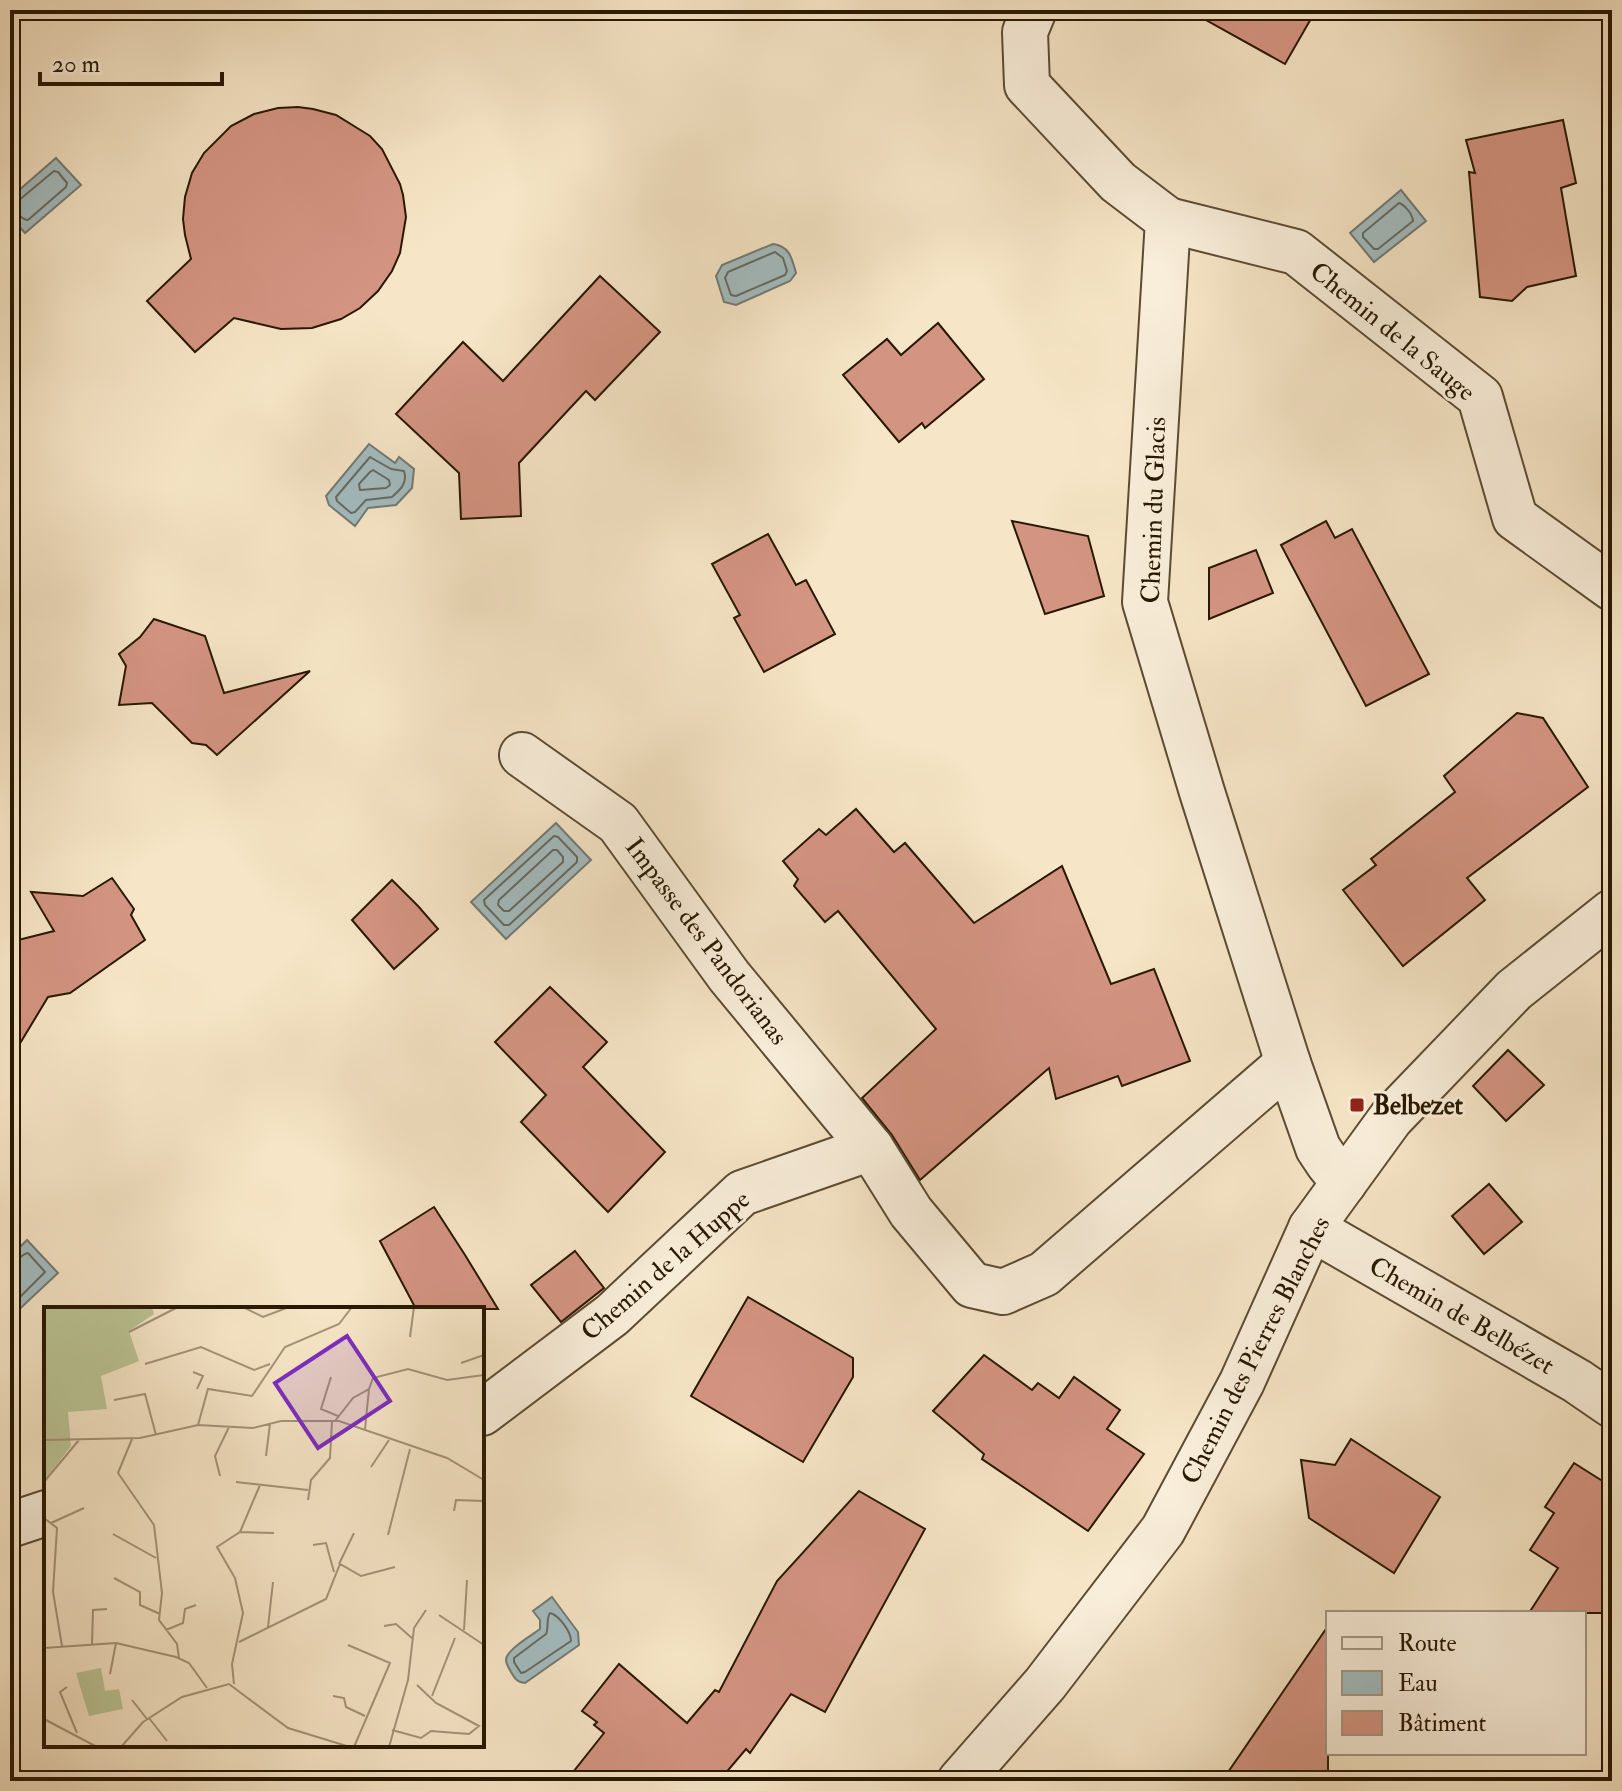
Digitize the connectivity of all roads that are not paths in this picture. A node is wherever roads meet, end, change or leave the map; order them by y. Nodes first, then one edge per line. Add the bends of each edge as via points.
1 (1034, 10) edge
2 (1168, 220) junction
3 (1612, 588) edge
4 (522, 755) dead end
5 (1612, 912) edge
6 (1288, 1063) junction
7 (871, 1148) junction
8 (1344, 1183) junction
9 (1311, 1228) junction
10 (1612, 1405) edge
11 (484, 1411) edge
12 (44, 1514) edge
13 (10, 1525) edge
14 (960, 1781) edge

1 - 2 street via 1025,32 1027,85 1118,182
2 - 3 street, Chemin de la Sauge via 1296,252 1480,397 1515,518
2 - 6 street, Chemin du Glacis via 1145,602
4 - 7 street, Impasse des Pandorianas via 618,823 729,976
5 - 8 street, Chemin des Pierres Blanches via 1514,990 1391,1118
6 - 7 street via 1044,1274 1003,1292 972,1285 911,1212
6 - 8 street, Chemin du Glacis via 1318,1148
7 - 11 street, Chemin de la Huppe via 742,1193 612,1315
8 - 9 street, Chemin des Pierres Blanches
9 - 10 street, Chemin de Belbézet
9 - 14 street, Chemin des Pierres Blanches via 1242,1382 1163,1530 1045,1684
12 - 13 street

